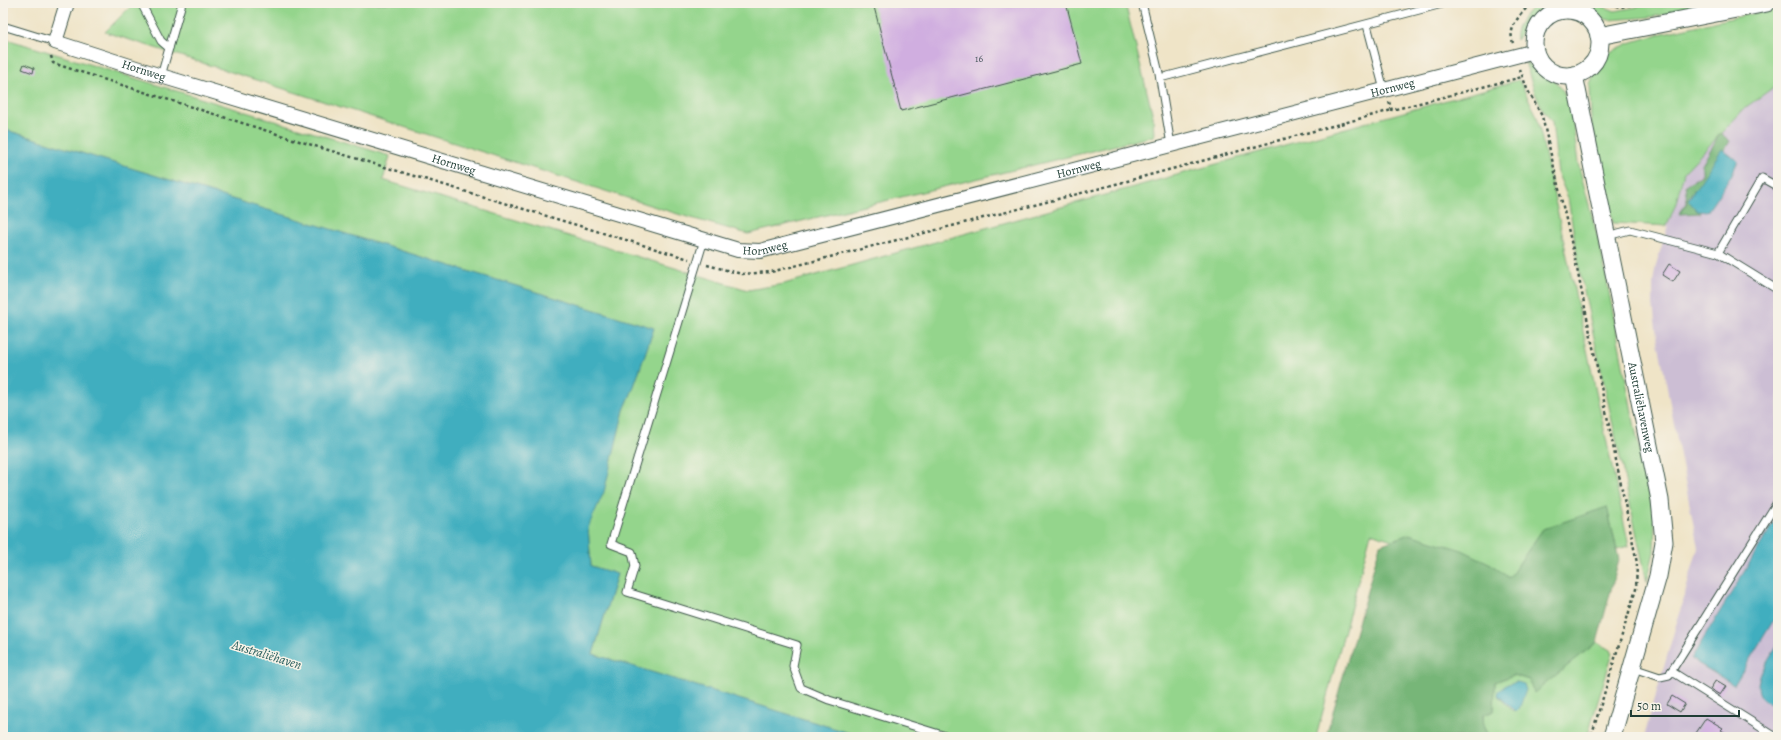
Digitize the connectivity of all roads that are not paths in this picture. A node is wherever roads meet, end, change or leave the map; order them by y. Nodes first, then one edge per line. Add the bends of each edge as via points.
1 (67, 3) edge
2 (141, 3) edge
3 (182, 3) edge
4 (1142, 3) edge
5 (1446, 3) edge
6 (1767, 3) edge
7 (1559, 7) edge
8 (1367, 25) junction
9 (3, 26) edge
10 (1599, 36) junction
11 (55, 42) junction
12 (169, 48) junction
13 (1535, 51) junction
14 (1574, 75) junction
15 (161, 76) junction
16 (1160, 78) junction
17 (1384, 90) junction
18 (1171, 145) junction
19 (1778, 187) edge
20 (1606, 236) junction
21 (704, 240) junction
22 (1718, 252) junction
23 (1778, 290) edge
24 (1778, 501) edge
25 (1633, 668) junction
26 (1671, 672) junction
27 (1763, 734) edge
28 (949, 737) edge
29 (1612, 737) edge
30 (1776, 737) edge

1 - 11 street
2 - 12 lane via 161,41
3 - 12 lane
4 - 16 lane
5 - 8 lane
6 - 10 street
7 - 10 street via 1580,13 1592,22
7 - 13 street via 1542,21 1536,30
8 - 16 lane
8 - 17 lane
9 - 11 lane, Hornweg
10 - 14 street via 1597,56 1583,72
11 - 15 street, Hornweg
12 - 15 lane
13 - 14 street via 1538,60 1554,74
13 - 17 street, Hornweg
14 - 20 street, Australiëhavenweg
15 - 21 street, Hornweg
16 - 18 lane
17 - 18 street, Hornweg
18 - 21 street, Hornweg via 760,251 738,250
19 - 22 lane via 1762,178
20 - 22 lane via 1630,230
20 - 25 street, Australiëhavenweg via 1660,500 1664,542 1658,576
21 - 28 lane via 611,544 632,552 635,566 627,592 797,645 794,666 801,688 829,700
22 - 23 lane
24 - 26 lane
25 - 26 lane via 1660,677
25 - 29 street, Australiëhavenweg
26 - 27 lane
27 - 30 lane

